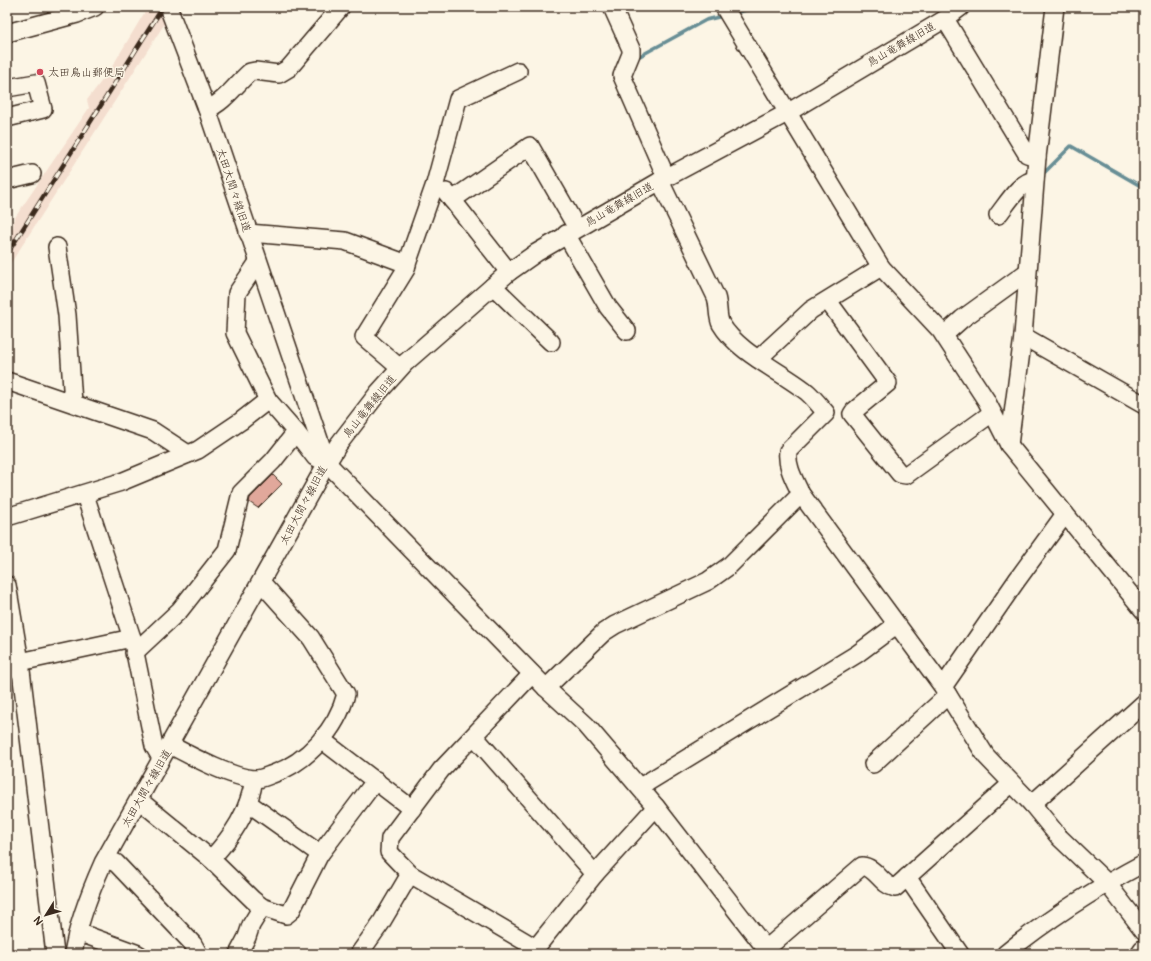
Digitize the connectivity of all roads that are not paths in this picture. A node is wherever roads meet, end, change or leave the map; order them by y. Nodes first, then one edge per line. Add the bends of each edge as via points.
1 (95, 7) edge
2 (341, 7) edge
3 (612, 7) edge
4 (724, 7) edge
5 (961, 7) edge
6 (1055, 7) edge
7 (172, 9) edge
8 (945, 19) junction
9 (7, 33) edge
10 (518, 71) dead end
11 (7, 88) edge
12 (206, 109) junction
13 (787, 113) junction
14 (7, 118) edge
15 (1037, 157) junction
16 (32, 174) dead end
17 (436, 179) junction
18 (663, 179) junction
19 (7, 180) edge
20 (1035, 180) junction
21 (452, 200) junction
22 (998, 215) dead end
23 (572, 231) junction
24 (248, 233) junction
25 (57, 247) dead end
26 (258, 262) junction
27 (407, 264) junction
28 (881, 267) junction
29 (509, 272) junction
30 (1027, 272) junction
31 (493, 286) junction
32 (828, 301) junction
33 (627, 331) dead end
34 (944, 336) junction
35 (1023, 336) junction
36 (551, 342) dead end
37 (758, 359) junction
38 (400, 368) junction
39 (7, 381) edge
40 (268, 400) junction
41 (73, 403) junction
42 (1144, 405) edge
43 (992, 413) junction
44 (296, 432) junction
45 (1010, 445) junction
46 (188, 454) junction
47 (327, 463) junction
48 (801, 494) junction
49 (85, 495) junction
50 (1065, 514) junction
51 (7, 517) edge
52 (261, 582) junction
53 (7, 584) edge
54 (1144, 611) edge
55 (896, 626) junction
56 (133, 645) junction
57 (13, 667) edge
58 (532, 674) junction
59 (546, 688) junction
60 (946, 691) junction
61 (1144, 703) edge
62 (474, 736) junction
63 (322, 740) junction
64 (166, 752) junction
65 (873, 764) dead end
66 (249, 777) junction
67 (1011, 784) junction
68 (371, 787) junction
69 (640, 787) junction
70 (139, 800) junction
71 (248, 803) junction
72 (1032, 804) junction
73 (656, 807) junction
74 (412, 809) junction
75 (320, 854) junction
76 (106, 859) junction
77 (211, 859) junction
78 (1144, 863) edge
79 (410, 874) junction
80 (595, 874) junction
81 (907, 877) junction
82 (1107, 883) junction
83 (262, 907) junction
84 (1144, 931) edge
85 (72, 948) edge
86 (534, 951) edge
87 (768, 951) edge
88 (1144, 951) edge
89 (198, 953) edge
90 (55, 954) edge
91 (138, 954) edge
92 (238, 954) edge
93 (359, 954) edge
94 (960, 954) edge
95 (1005, 954) edge
96 (1142, 954) edge

1 - 9 street
2 - 12 street via 289,68 279,74 250,72 222,100
3 - 18 street via 631,49 622,76
4 - 13 street
5 - 8 street, 鳥山竜舞線旧道
6 - 15 street
7 - 12 street, 太田大間々線旧道
8 - 13 street, 鳥山竜舞線旧道
8 - 15 street via 1027,154
10 - 17 street via 458,98
11 - 14 street via 36,83 44,109
12 - 24 street, 太田大間々線旧道
13 - 18 street, 鳥山竜舞線旧道
13 - 28 street
15 - 20 street
16 - 19 street
17 - 21 street
17 - 27 street
18 - 23 street, 鳥山竜舞線旧道
18 - 37 street via 716,297 720,309 720,322 727,332
20 - 22 street via 1028,180
20 - 30 street
21 - 23 street via 530,146
21 - 29 street
23 - 29 street, 鳥山竜舞線旧道 via 536,252
23 - 33 street via 608,307
24 - 26 street, 太田大間々線旧道
24 - 27 street via 346,241
25 - 41 street via 67,315
26 - 40 street via 237,293 235,333
26 - 47 street, 太田大間々線旧道
27 - 38 street via 364,337
28 - 32 street
28 - 34 street
29 - 31 street, 鳥山竜舞線旧道
30 - 34 street
30 - 35 street
31 - 36 street
31 - 38 street, 鳥山竜舞線旧道
32 - 37 street via 811,310
32 - 43 street via 888,383 852,414 900,474 906,475
34 - 43 street via 964,364
35 - 42 street
35 - 45 street
37 - 48 street via 808,393 826,413 788,451 789,467
38 - 47 street, 鳥山竜舞線旧道 via 338,445
39 - 41 street
40 - 44 street
40 - 46 street via 241,421
41 - 46 street via 153,431
43 - 45 street
44 - 47 street via 315,457
44 - 56 street via 273,461 242,493 227,550 180,610
45 - 50 street
46 - 49 street
47 - 52 street, 太田大間々線旧道
47 - 58 street
48 - 55 street
48 - 59 street via 729,566 708,581 604,632
49 - 51 street
49 - 56 street
50 - 54 street
50 - 60 street via 1017,580
52 - 63 street via 311,638 346,694 344,703
52 - 64 street, 太田大間々線旧道
53 - 57 street
55 - 60 street
55 - 69 street via 857,654
56 - 57 street
56 - 64 street via 154,746
57 - 90 street
58 - 59 street
58 - 62 street
59 - 69 street via 586,725
60 - 65 street
60 - 67 street via 986,756
61 - 72 street
62 - 74 street via 441,770
62 - 80 street
63 - 66 street via 294,766 262,778
63 - 68 street
64 - 66 street
64 - 70 street, 太田大間々線旧道
66 - 71 street
67 - 72 street
67 - 81 street
68 - 74 street
68 - 75 street
69 - 73 street
70 - 76 street, 太田大間々線旧道
70 - 77 street
71 - 75 street
71 - 77 street via 232,835
72 - 82 street via 1059,837
73 - 80 street
73 - 87 street
74 - 79 street via 390,838 389,852
75 - 83 street via 291,911 286,915
76 - 85 street, 太田大間々線旧道 via 91,890
76 - 89 street via 116,863 193,944
77 - 83 street
78 - 82 street
79 - 86 street
79 - 93 street
80 - 86 street
81 - 87 street via 895,888 887,887 868,866 862,866
81 - 94 street
82 - 84 street
82 - 95 street via 1036,929
83 - 92 street
85 - 91 street via 86,935
88 - 96 main road

